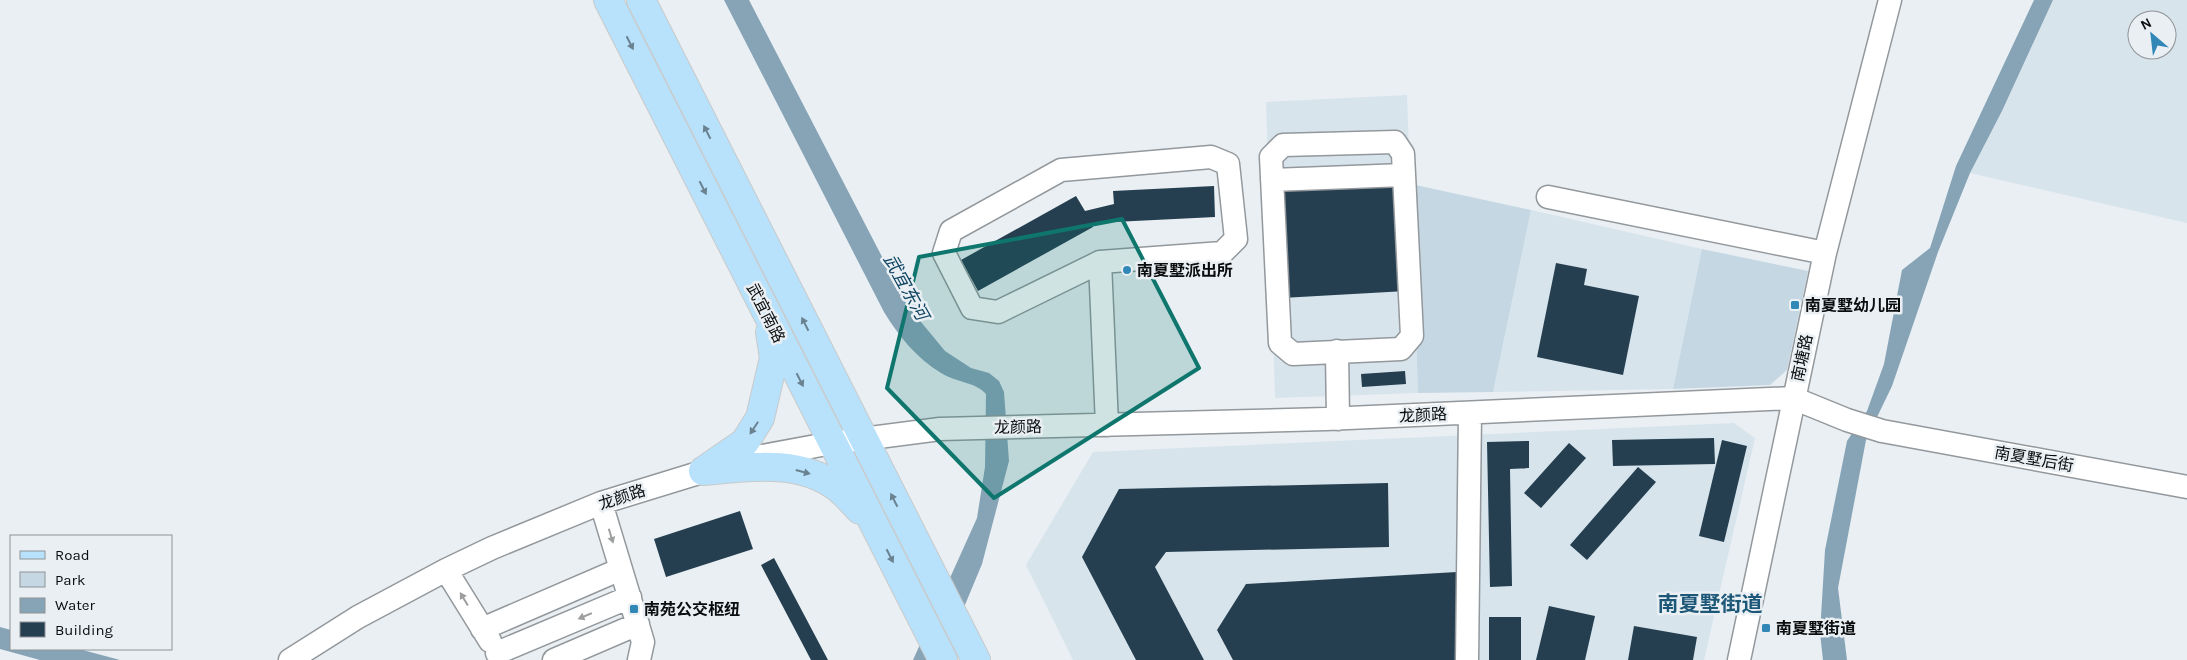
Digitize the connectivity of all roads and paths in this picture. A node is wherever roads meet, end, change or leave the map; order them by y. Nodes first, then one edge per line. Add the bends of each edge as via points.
1 (608, 0) edge
2 (641, 0) edge
3 (1890, 0) edge
4 (1404, 175) junction
5 (1272, 180) junction
6 (1548, 197) dead end
7 (1825, 253) junction
8 (1100, 262) junction
9 (766, 313) junction
10 (1337, 351) junction
11 (1793, 398) junction
12 (1470, 413) junction
13 (1338, 419) junction
14 (1107, 425) junction
15 (863, 438) junction
16 (832, 443) junction
17 (703, 471) junction
18 (2187, 487) edge
19 (600, 503) junction
20 (873, 523) junction
21 (621, 569) junction
22 (446, 570) junction
23 (630, 597) junction
24 (638, 624) junction
25 (482, 629) junction
26 (499, 656) edge
27 (290, 660) edge
28 (554, 660) edge
29 (639, 660) edge
30 (943, 660) edge
31 (976, 660) edge
32 (1467, 660) edge
33 (1739, 660) edge

1 -> 9 main road, 武宜南路
15 -> 2 main road, 武宜南路
3 - 7 street, 南塘路
4 - 5 street
4 - 5 street via 1403,154 1395,142 1283,145 1271,157
4 - 10 street via 1412,336 1401,349
5 - 10 street via 1280,343 1293,354
6 - 7 street
7 - 11 street, 南塘路
8 - 8 street via 1222,254 1236,240 1228,164 1211,157 1061,170 952,231 944,253 972,308 998,312
8 - 14 street
9 -> 16 main road, 武宜南路
9 -> 17 main road via 774,358 760,418 745,442
10 - 13 street
11 - 12 street, 龙颜路
11 - 18 street, 南夏墅后街 via 1882,431
11 - 33 street, 南塘路
12 - 13 street, 龙颜路
12 - 32 street
13 - 14 street, 龙颜路
14 - 15 street, 龙颜路 via 940,429
15 - 16 street, 龙颜路
31 -> 15 main road, 武宜南路
16 - 17 street, 龙颜路 via 741,460
16 - 20 main road, 武宜南路
17 - 19 street, 龙颜路
17 -> 20 main road via 763,465 806,471 837,487
19 -> 21 street
19 - 22 street, 龙颜路
20 -> 30 main road, 武宜南路
21 - 23 street
21 - 25 street
25 -> 22 street
22 - 27 street, 龙颜路 via 358,617
23 - 24 street
23 -> 26 street
24 - 28 street
24 - 29 street via 644,642
25 - 26 street

